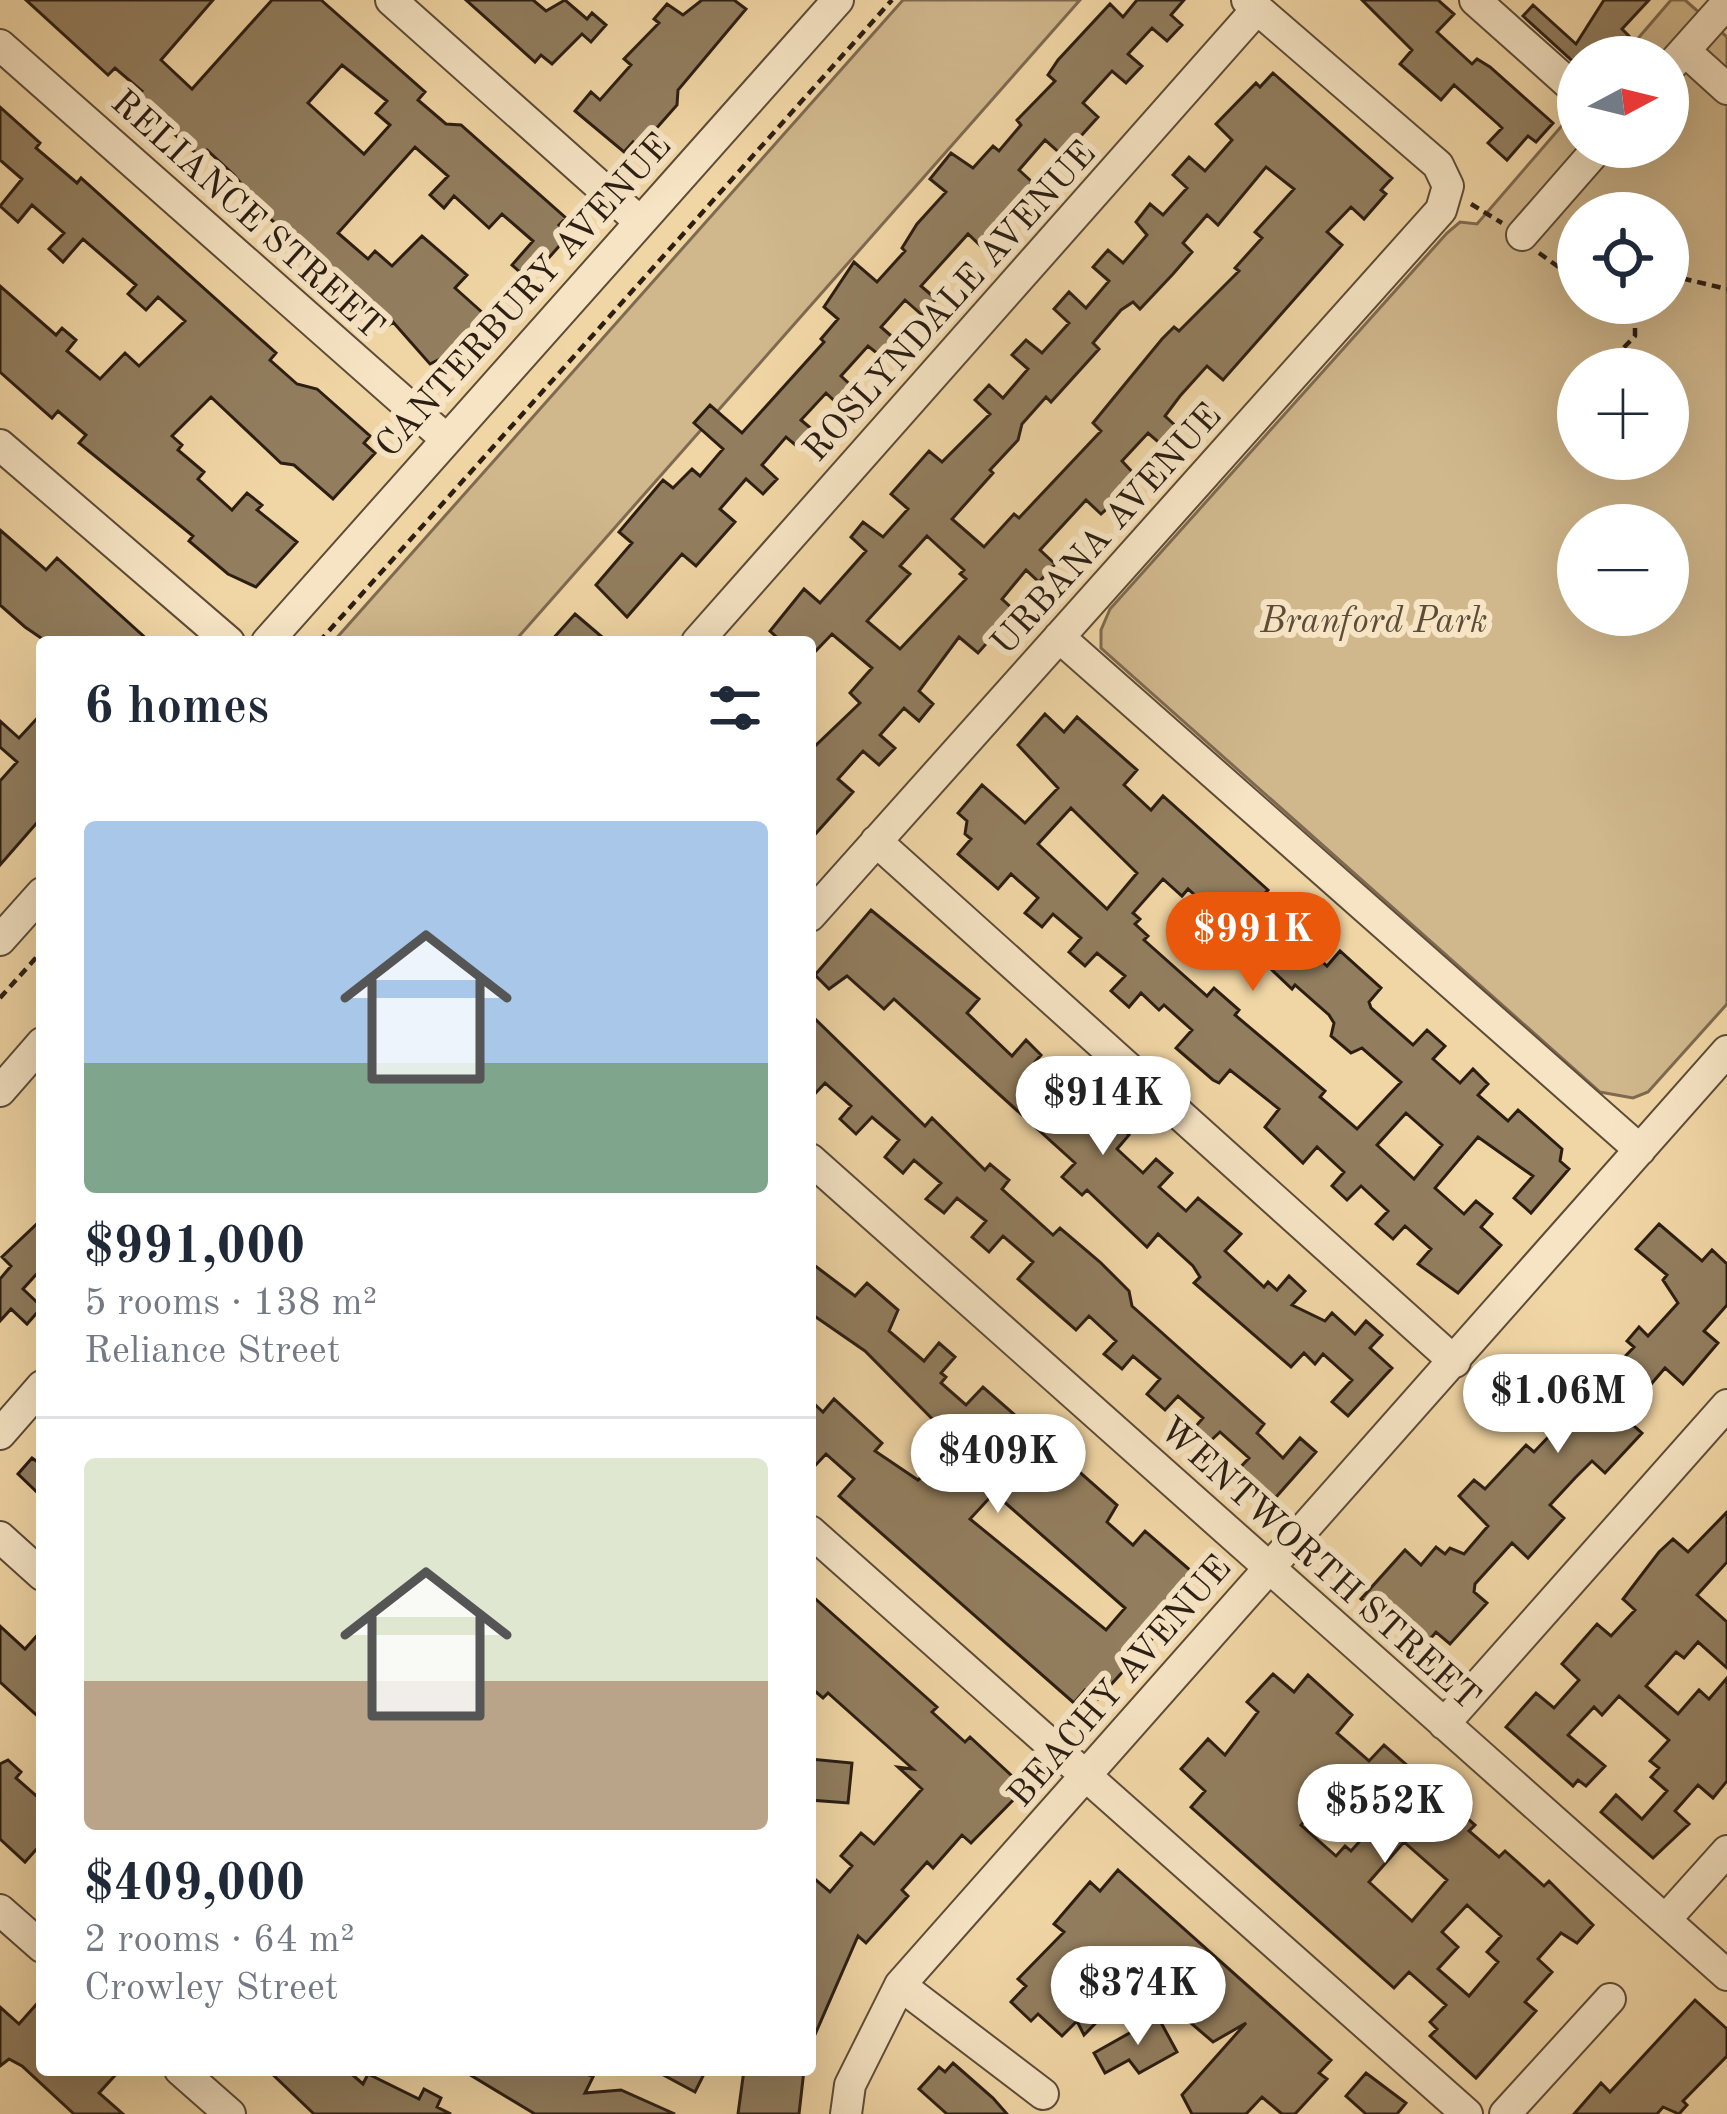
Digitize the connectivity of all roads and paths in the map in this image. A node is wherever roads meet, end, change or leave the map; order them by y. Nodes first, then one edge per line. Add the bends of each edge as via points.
1 (391, 0) edge
2 (838, 0) edge
3 (892, 0) edge
4 (1475, 0) edge
5 (1727, 3) edge
6 (1252, 4) edge
7 (0, 45) edge
8 (1689, 45) edge
9 (1689, 67) edge
10 (1557, 73) edge
11 (1727, 89) edge
12 (1581, 168) edge
13 (1448, 186) junction
14 (639, 221) junction
15 (1522, 235) junction
16 (1557, 268) edge
17 (1689, 280) edge
18 (1727, 290) edge
19 (1635, 324) edge
20 (1623, 348) edge
21 (446, 440) junction
22 (0, 445) edge
23 (222, 636) edge
24 (272, 636) edge
25 (324, 636) edge
26 (702, 636) edge
27 (1059, 637) junction
28 (876, 841) junction
29 (36, 900) edge
30 (816, 909) edge
31 (0, 940) edge
32 (36, 958) edge
33 (0, 998) edge
34 (36, 1050) edge
35 (1727, 1052) edge
36 (0, 1091) edge
37 (1640, 1150) junction
38 (816, 1164) edge
39 (1455, 1362) junction
40 (36, 1393) edge
41 (1727, 1405) edge
42 (0, 1434) edge
43 (816, 1536) edge
44 (0, 1537) edge
45 (1267, 1569) junction
46 (36, 1570) edge
47 (1444, 1724) junction
48 (1086, 1776) junction
49 (1727, 1850) edge
50 (0, 1910) edge
51 (1666, 1919) junction
52 (36, 1942) edge
53 (1727, 1975) edge
54 (900, 1985) junction
55 (1610, 1999) dead end
56 (187, 2076) edge
57 (1043, 2094) dead end
58 (230, 2114) edge
59 (846, 2114) edge
60 (1467, 2114) edge
61 (1505, 2114) edge

1 - 14 street
2 - 14 street, CANTERBURY AVENUE
3 - 25 path
4 - 10 street
5 - 8 street
6 - 13 street via 1438,165
6 - 26 street, ROSLYNDALE AVENUE
7 - 21 street, RELIANCE STREET
9 - 11 street
12 - 15 street
13 - 15 path
13 - 27 street, URBANA AVENUE via 1442,210
14 - 21 street, CANTERBURY AVENUE
15 - 16 path
17 - 18 path
19 - 20 path
21 - 24 street, CANTERBURY AVENUE
22 - 23 street
27 - 28 street, URBANA AVENUE
27 - 37 street
28 - 30 street, URBANA AVENUE
28 - 39 street
29 - 31 street
32 - 33 path
34 - 36 street
35 - 37 street, BEACHY AVENUE
37 - 39 street, BEACHY AVENUE
38 - 45 street, WENTWORTH STREET
39 - 45 street, BEACHY AVENUE
40 - 42 street
41 - 47 street
43 - 48 street
44 - 46 street
45 - 47 street, WENTWORTH STREET
45 - 48 street, BEACHY AVENUE
47 - 51 street, WENTWORTH STREET
48 - 54 street, BEACHY AVENUE
48 - 60 street
49 - 51 street
50 - 52 street
51 - 53 street, WENTWORTH STREET
54 - 57 street
54 - 59 street, BEACHY AVENUE via 850,2085
55 - 61 street
56 - 58 street

